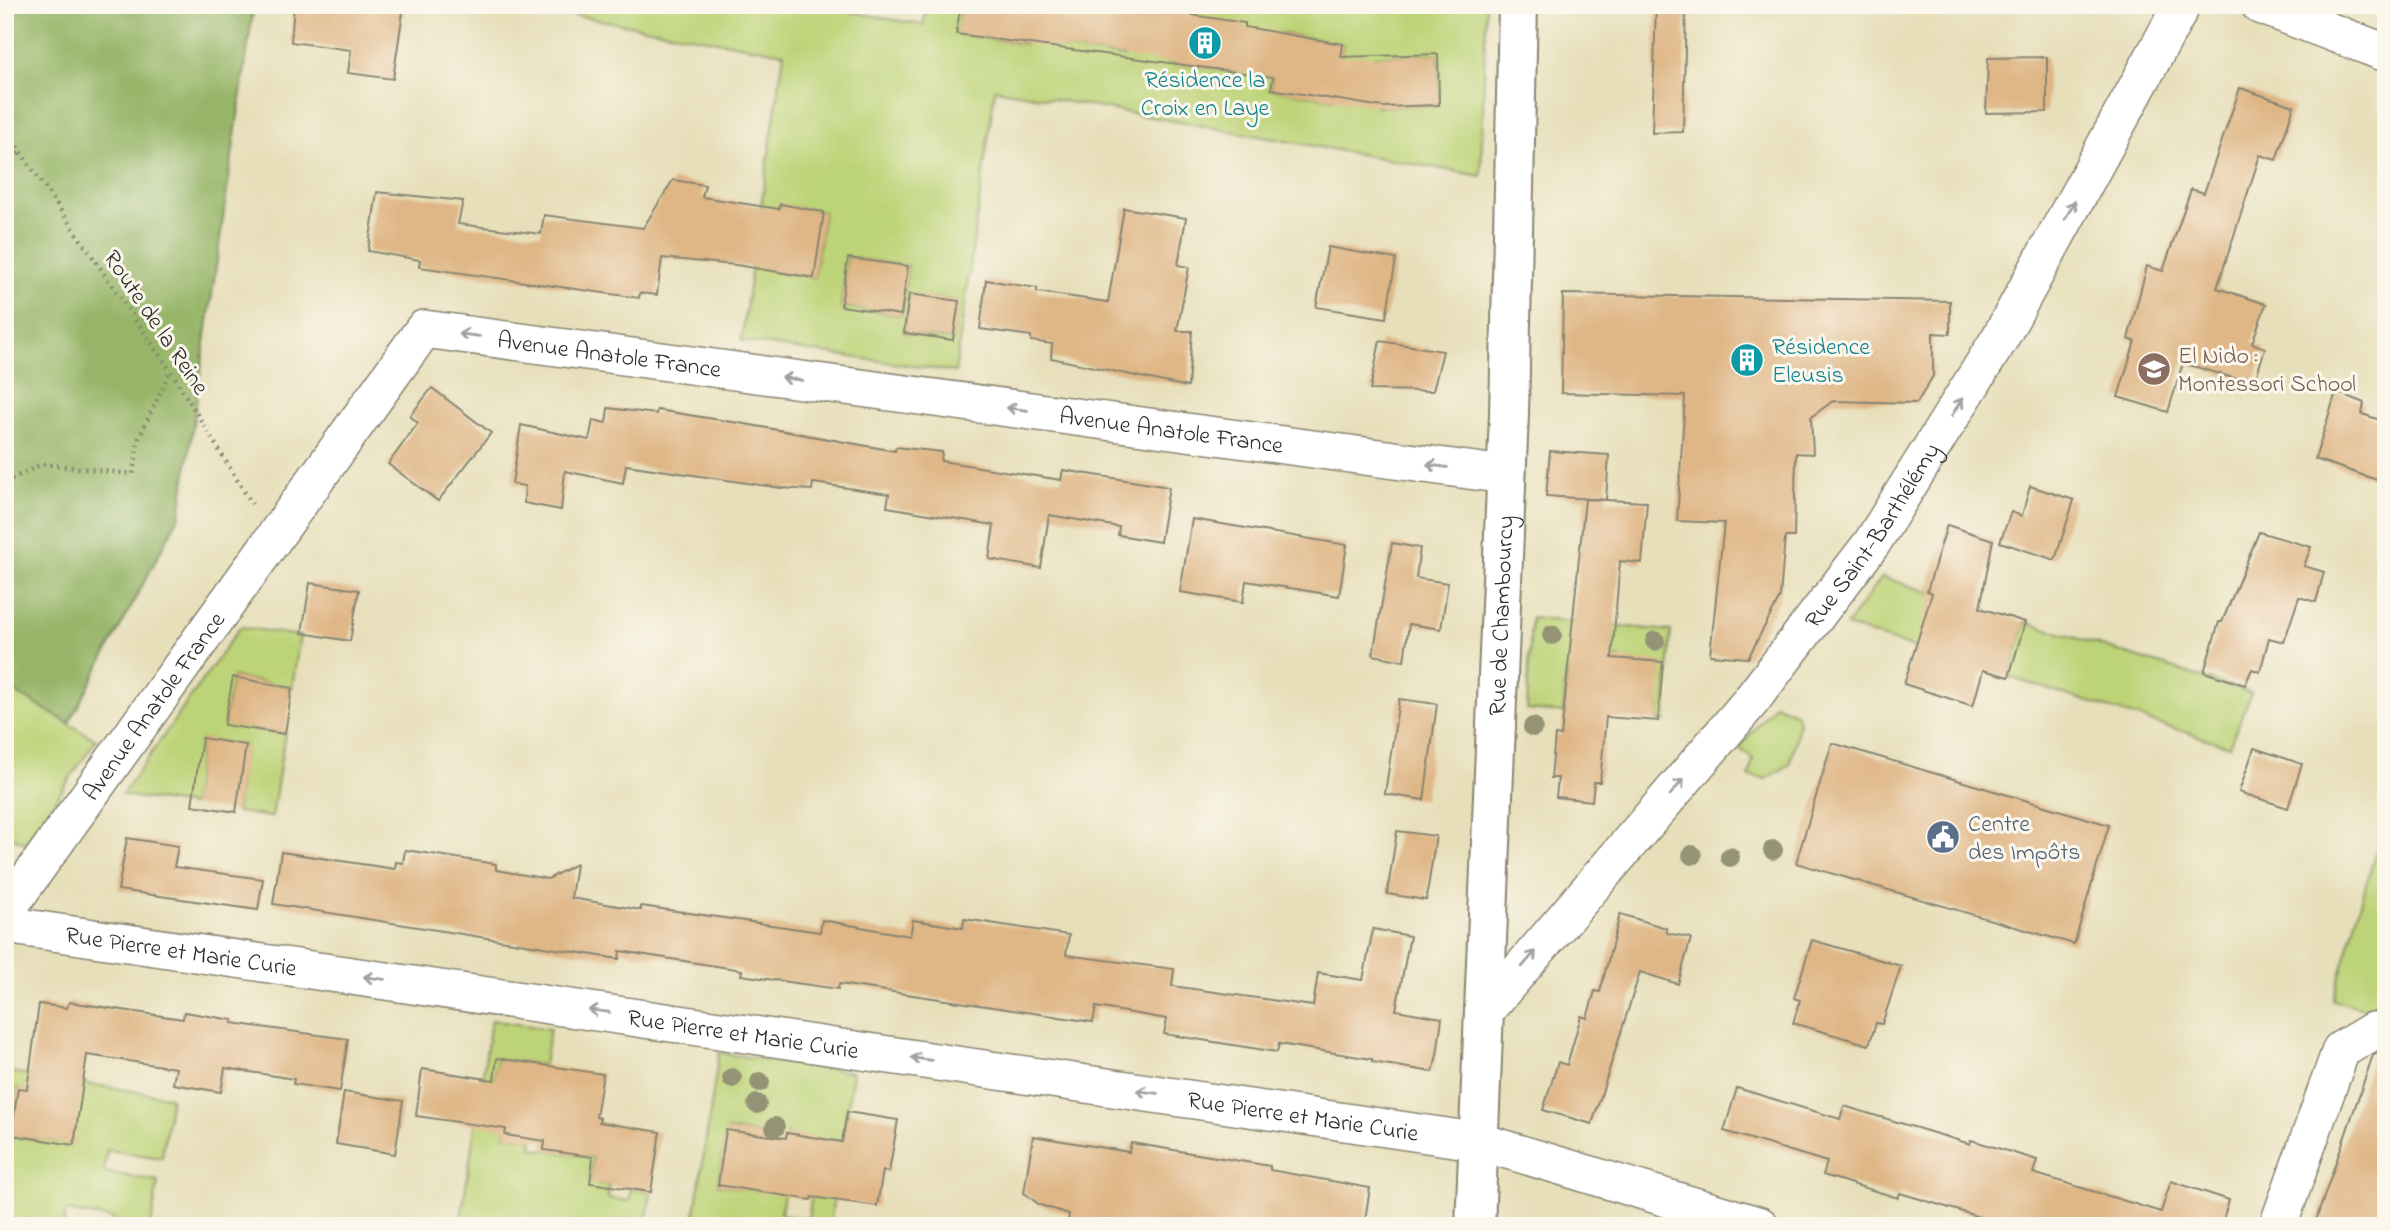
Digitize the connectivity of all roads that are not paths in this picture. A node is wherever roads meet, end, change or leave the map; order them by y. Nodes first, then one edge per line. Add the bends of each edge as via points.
1 (1518, 5) edge
2 (2182, 5) edge
3 (2260, 5) edge
4 (2386, 53) edge
5 (1505, 475) junction
6 (5, 912) edge
7 (5, 925) edge
8 (1485, 1011) junction
9 (2386, 1030) edge
10 (1481, 1142) junction
11 (1475, 1226) edge
12 (1760, 1226) edge
13 (2278, 1226) edge

1 - 5 street, Rue de Chambourcy
8 -> 2 street, Rue Saint-Barthélémy via 1749,702 1872,543 2000,338
3 - 4 street
5 -> 6 street, Avenue Anatole France via 424,329
5 - 8 street, Rue de Chambourcy
10 -> 7 street, Rue Pierre et Marie Curie
8 - 10 street, Rue de Chambourcy
9 - 13 street via 2373,1031 2342,1050
10 - 11 street, Rue de Chambourcy
10 - 12 street, Rue Pierre et Marie Curie

